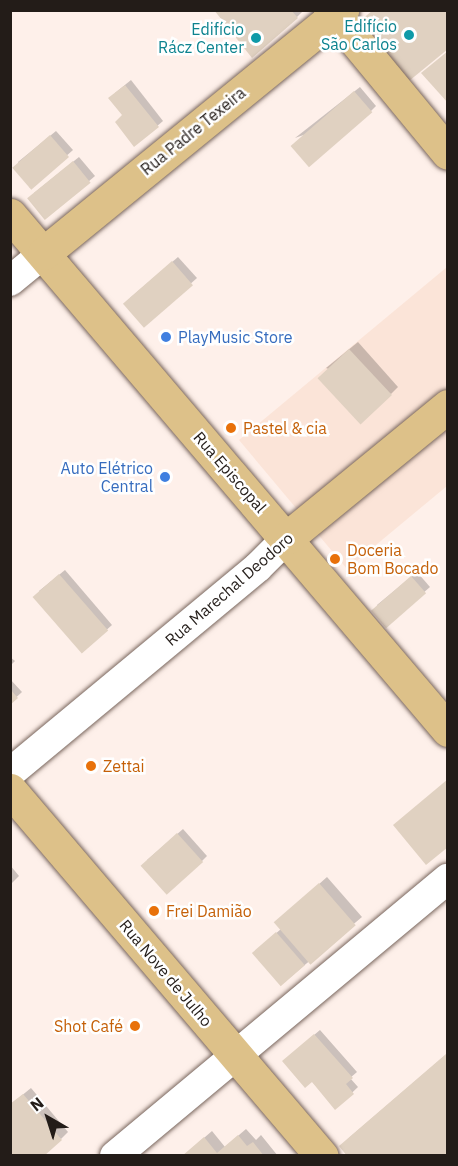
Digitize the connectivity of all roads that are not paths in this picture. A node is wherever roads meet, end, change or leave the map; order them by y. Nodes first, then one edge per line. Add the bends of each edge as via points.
1 (336, 12) edge
2 (447, 153) edge
3 (10, 214) edge
4 (44, 253) junction
5 (10, 280) edge
6 (447, 406) edge
7 (288, 537) junction
8 (447, 730) edge
9 (10, 773) edge
10 (10, 790) edge
11 (447, 879) edge
12 (236, 1055) junction
13 (115, 1155) edge
14 (322, 1155) edge

1 - 2 main road
1 - 4 main road, Rua Padre Texeira
3 - 4 main road, Rua Episcopal
4 - 5 street
4 - 7 main road, Rua Episcopal
6 - 7 main road, Rua Marechal Deodoro
7 - 8 main road, Rua Episcopal
7 - 9 street, Rua Marechal Deodoro
10 - 12 main road, Rua Nove de Julho
11 - 12 street
12 - 13 street
12 - 14 main road, Rua Nove de Julho

